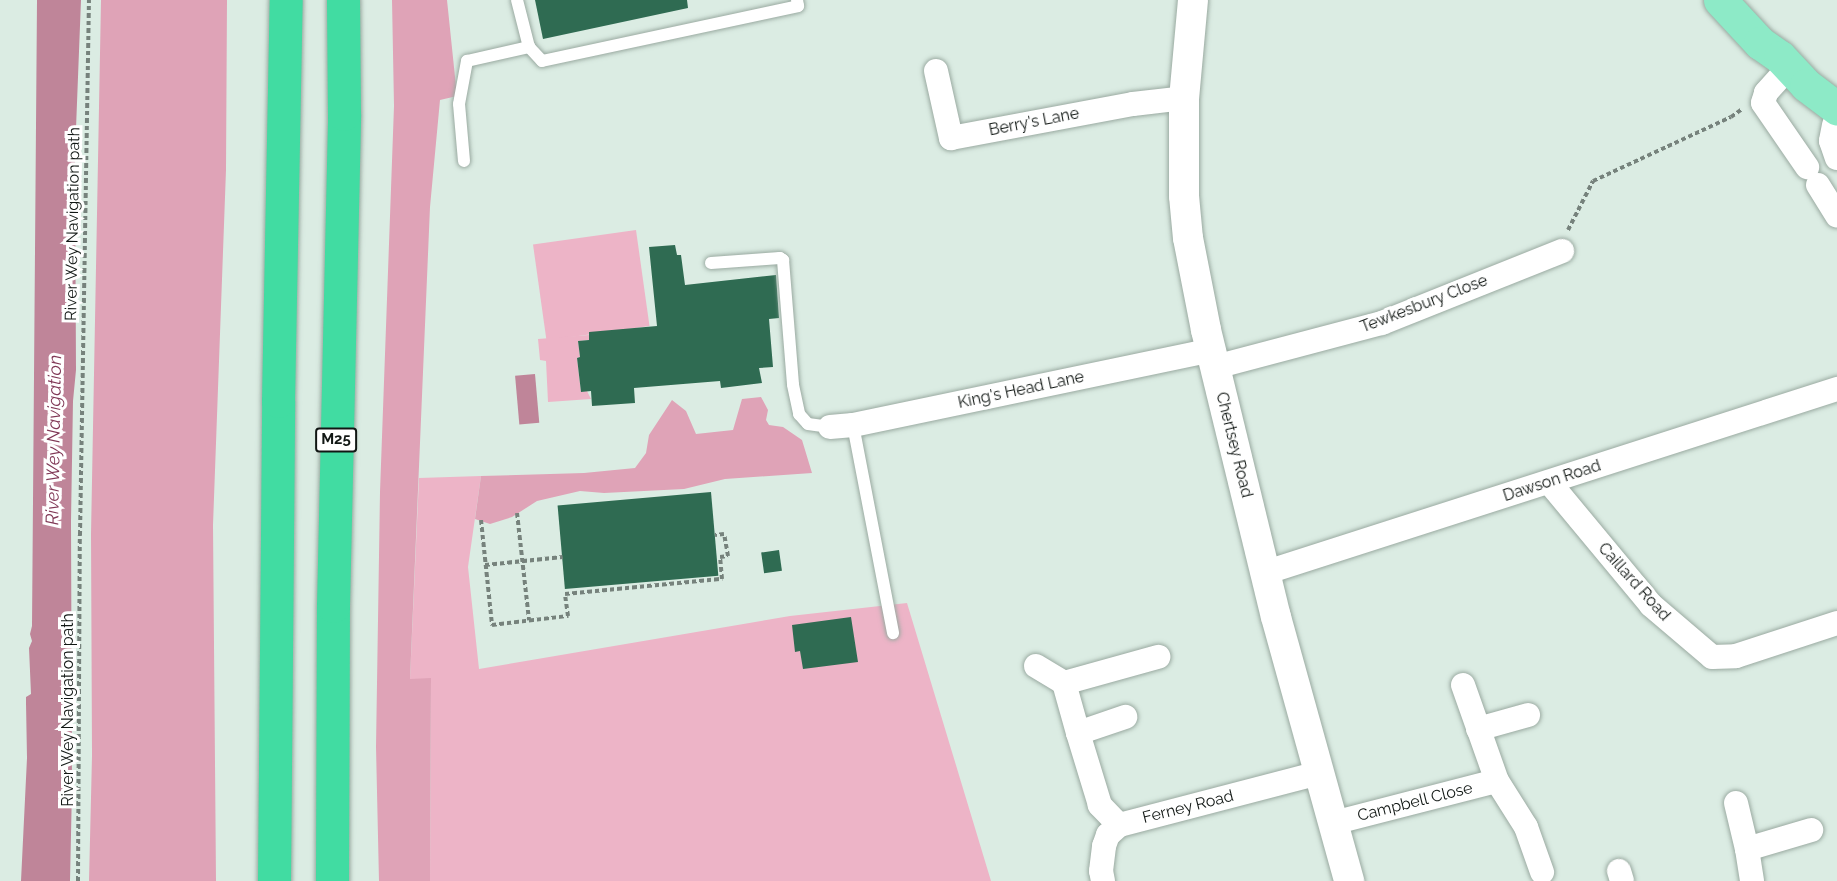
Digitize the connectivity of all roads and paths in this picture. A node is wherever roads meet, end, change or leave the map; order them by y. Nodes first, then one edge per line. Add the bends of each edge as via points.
1 (89, 0) edge
2 (286, 0) edge
3 (343, 0) edge
4 (518, 0) edge
5 (797, 0) edge
6 (1193, 0) edge
7 (1720, 0) edge
8 (529, 47) junction
9 (936, 71) dead end
10 (1782, 77) junction
11 (1184, 98) junction
12 (1830, 112) edge
13 (1837, 158) edge
14 (464, 160) dead end
15 (1837, 215) edge
16 (1562, 251) joint
17 (711, 263) dead end
18 (1213, 359) junction
19 (1837, 389) edge
20 (841, 426) junction
21 (1549, 482) junction
22 (518, 513) dead end
23 (481, 520) dead end
24 (715, 535) dead end
25 (563, 557) dead end
26 (522, 561) junction
27 (485, 565) junction
28 (1266, 572) junction
29 (529, 620) junction
30 (1837, 623) edge
31 (893, 633) dead end
32 (1158, 657) dead end
33 (1036, 666) dead end
34 (1064, 683) junction
35 (1463, 685) dead end
36 (1528, 715) dead end
37 (1125, 717) dead end
38 (1478, 729) junction
39 (1078, 732) junction
40 (1318, 773) junction
41 (1497, 781) junction
42 (1736, 803) dead end
43 (1334, 823) junction
44 (1119, 825) junction
45 (1812, 830) dead end
46 (1747, 849) junction
47 (1542, 872) dead end
48 (78, 881) edge
49 (274, 881) edge
50 (332, 881) edge
51 (1103, 881) edge
52 (1349, 881) edge
53 (1752, 881) edge

1 - 48 path, River Wey Navigation path
2 - 49 highway
3 - 50 highway, M25
4 - 8 lane
5 - 8 lane via 798,6 542,61
6 - 11 street, Chertsey Road
7 - 10 main road via 1753,36
8 - 14 lane via 467,61 459,104
9 - 11 street, Berry's Lane via 951,138
10 - 12 main road
10 - 15 street via 1766,93 1763,103
10 - 16 path via 1731,117 1593,181 1568,229
11 - 18 street, Chertsey Road via 1188,238
12 - 13 street via 1831,141
16 - 18 street, Tewkesbury Close via 1382,323
17 - 20 lane via 783,260 799,414 808,424
18 - 20 street, King's Head Lane
18 - 28 street, Chertsey Road
19 - 21 street, Dawson Road
20 - 31 lane
21 - 28 street, Dawson Road
21 - 30 street, Caillard Road via 1651,605 1712,657 1736,656
22 - 26 path
23 - 27 path
24 - 29 path via 724,534 728,556 720,556 722,579 565,594 568,616
25 - 26 path
26 - 27 path
26 - 29 path
27 - 29 path via 492,625
28 - 40 street, Chertsey Road
32 - 34 street
33 - 34 street
34 - 39 street
35 - 38 street, Campbell Close
36 - 38 street
37 - 39 street
38 - 41 street, Campbell Close
39 - 44 street via 1100,805
40 - 43 street, Chertsey Road
40 - 44 street, Ferney Road
41 - 43 street, Campbell Close
41 - 47 street, Campbell Close via 1526,827
42 - 46 street
43 - 52 street, Chertsey Road
44 - 51 street, Ferney Road via 1108,835 1104,846
45 - 46 street
46 - 53 street

